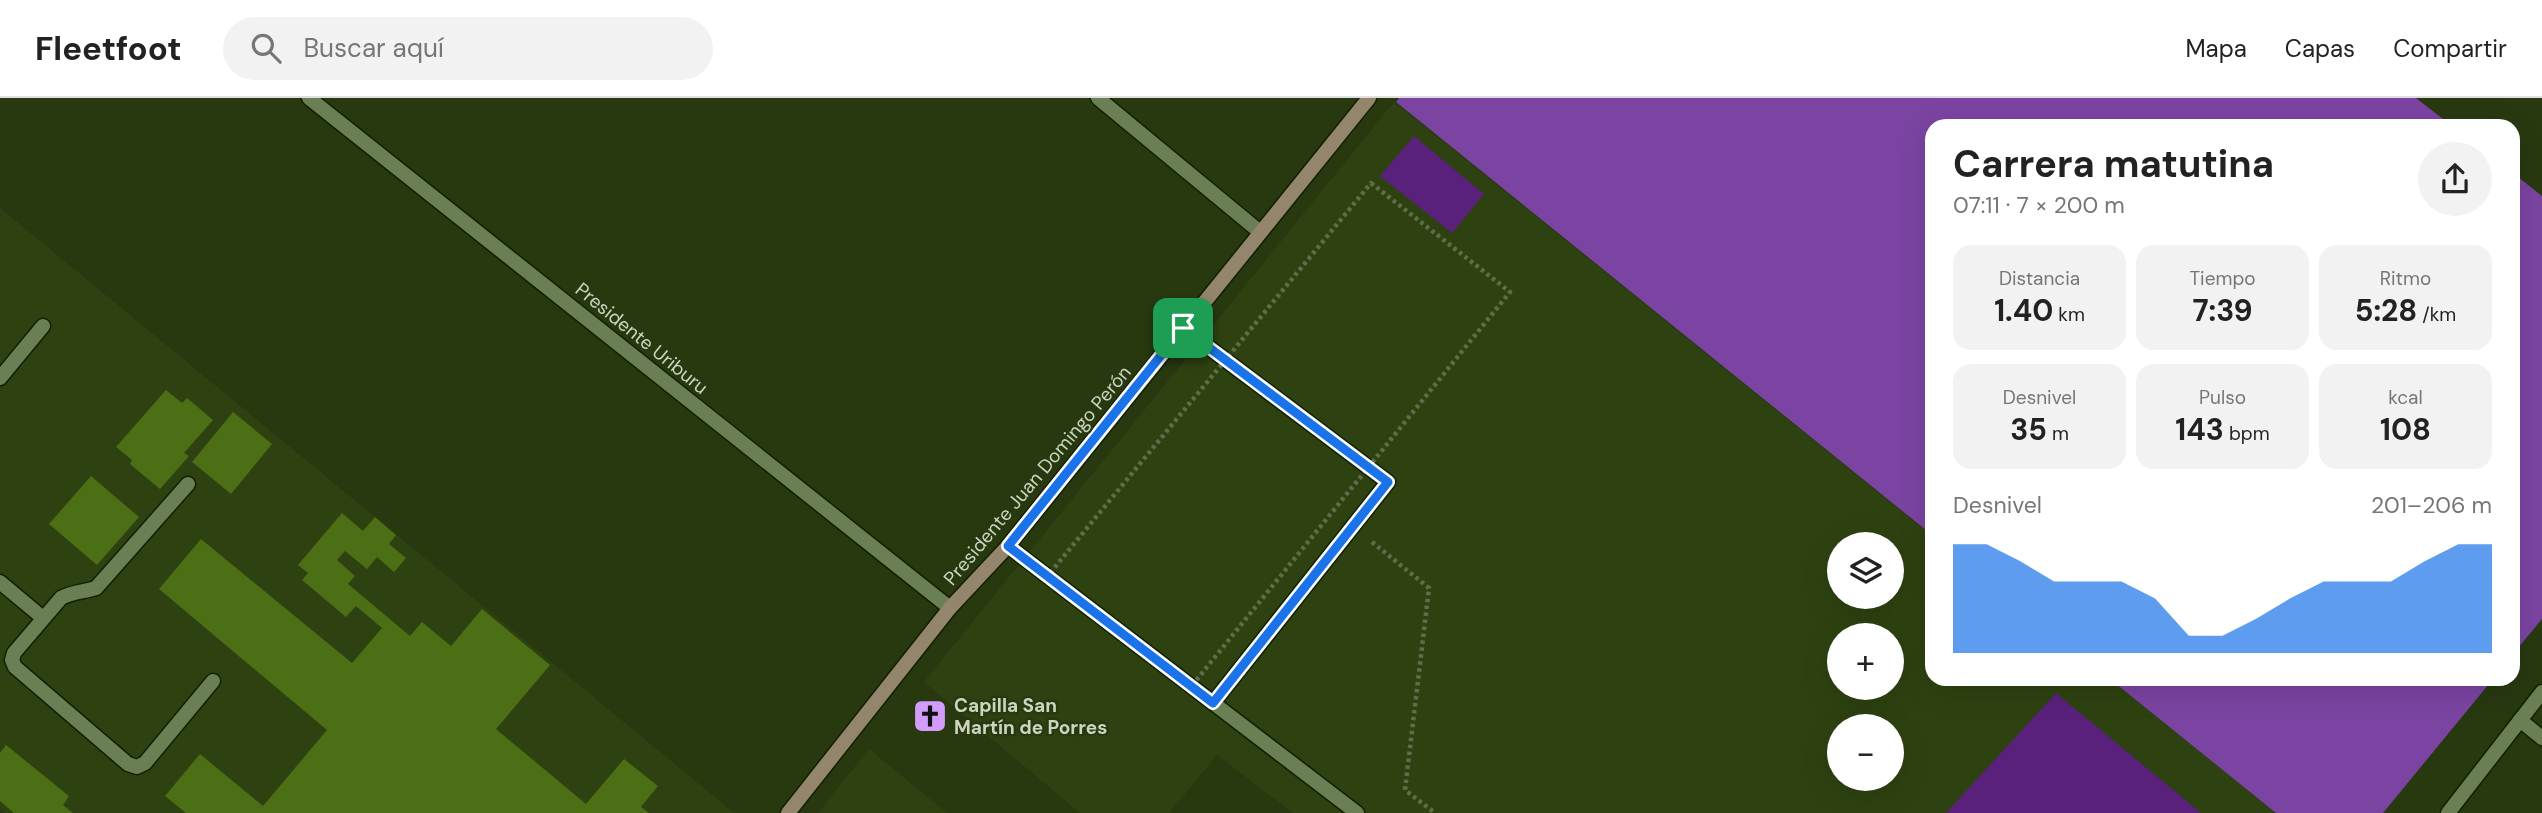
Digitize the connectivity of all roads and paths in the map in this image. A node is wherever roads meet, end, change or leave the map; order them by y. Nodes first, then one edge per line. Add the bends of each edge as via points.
1 (309, 98) edge
2 (1098, 98) edge
3 (1369, 98) edge
4 (1260, 232) junction
5 (43, 326) dead end
6 (1183, 328) junction
7 (1208, 362) dead end
8 (1229, 377) dead end
9 (0, 378) edge
10 (1361, 477) dead end
11 (188, 484) dead end
12 (1381, 492) junction
13 (1368, 540) dead end
14 (1008, 546) junction
15 (0, 582) edge
16 (950, 608) junction
17 (44, 618) junction
18 (213, 681) dead end
19 (2542, 692) edge
20 (1213, 703) junction
21 (2520, 720) junction
22 (2542, 738) edge
23 (788, 813) edge
24 (1357, 813) edge
25 (1435, 813) edge
26 (2448, 813) edge

1 - 16 street, Presidente Uriburu
2 - 4 street
3 - 4 street, Presidente Juan Domingo Perón
4 - 6 street, Presidente Juan Domingo Perón
5 - 9 street
6 - 12 street via 1388,482
6 - 14 street, Presidente Juan Domingo Perón
7 - 8 path
10 - 12 path
11 - 17 street via 96,588 71,592
12 - 20 street
13 - 25 path via 1429,588 1405,790
14 - 16 street, Presidente Juan Domingo Perón
14 - 20 street
15 - 17 street
16 - 23 street, Presidente Juan Domingo Perón
17 - 18 street via 14,653 15,667 128,764 137,767 145,763
19 - 21 street
20 - 24 street
21 - 22 street
21 - 26 street

